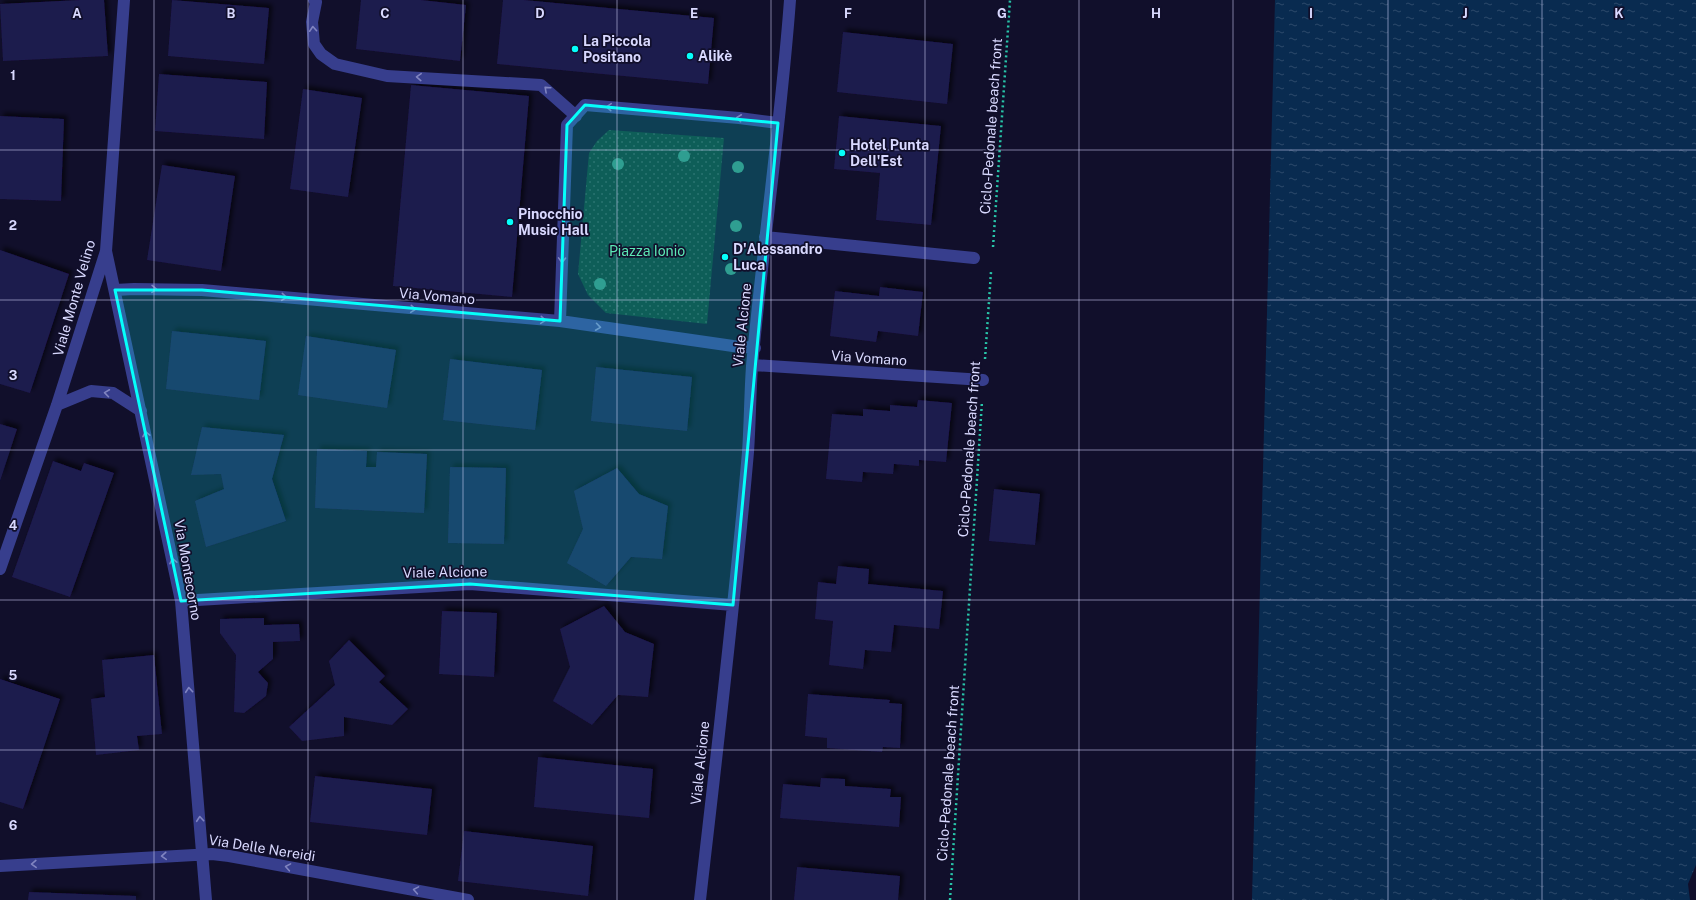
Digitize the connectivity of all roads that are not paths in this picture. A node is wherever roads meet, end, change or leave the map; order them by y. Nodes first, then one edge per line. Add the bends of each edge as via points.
1 (124, 0) edge
2 (314, 0) edge
3 (790, 0) edge
4 (576, 116) junction
5 (778, 123) junction
6 (766, 237) junction
7 (106, 251) junction
8 (974, 258) dead end
9 (115, 290) junction
10 (560, 321) junction
11 (755, 348) junction
12 (753, 365) junction
13 (983, 380) road end
14 (57, 406) junction
15 (141, 411) junction
16 (0, 569) edge
17 (181, 601) junction
18 (733, 605) junction
19 (203, 854) junction
20 (0, 866) edge
21 (206, 900) edge
22 (468, 900) edge
23 (700, 900) edge

1 - 7 street, Viale Monte Velino
4 -> 2 street via 541,85 387,76 335,64 321,54 314,44
3 - 5 street, Viale Alcione
5 -> 4 street via 585,106
4 -> 10 street via 567,125
5 - 6 street, Viale Alcione
6 - 8 street
6 - 11 street, Viale Alcione
7 - 9 street, Via Montecorno
7 - 14 street, Viale Monte Velino
9 -> 10 street, Via Vomano via 202,290
9 - 15 street, Via Montecorno
10 -> 11 street, Via Vomano
11 - 12 street, Viale Alcione
12 - 13 street, Via Vomano
12 - 18 street, Viale Alcione via 748,451
15 -> 14 street via 113,393 91,391
14 - 16 street, Viale Monte Velino
17 -> 15 street, Via Montecorno
17 - 18 street, Viale Alcione via 470,584
19 -> 17 street, Via Montecorno
18 - 23 street, Viale Alcione
19 -> 20 street, Via Delle Nereidi
19 - 21 street, Via Montecorno
22 -> 19 street, Via Delle Nereidi via 229,856

